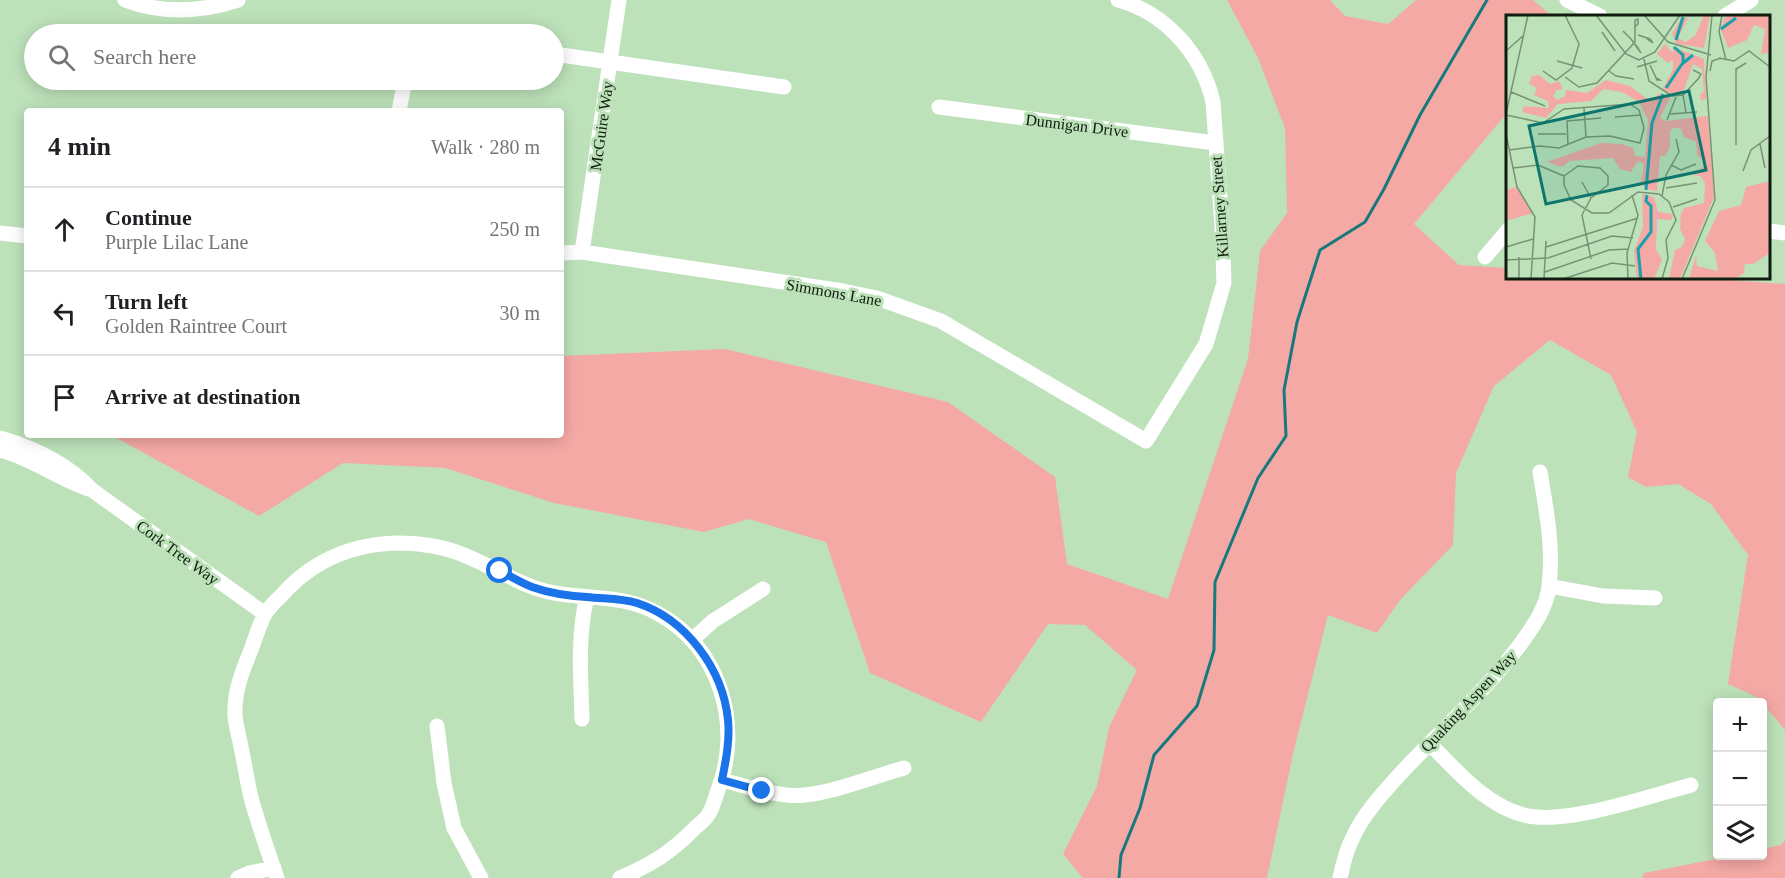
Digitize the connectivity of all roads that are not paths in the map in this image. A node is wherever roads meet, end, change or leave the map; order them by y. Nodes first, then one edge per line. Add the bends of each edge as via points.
1 (125, 0) edge
2 (238, 0) edge
3 (620, 0) edge
4 (1118, 0) edge
5 (1567, 0) edge
6 (1751, 0) edge
7 (1598, 15) edge
8 (1727, 15) edge
9 (564, 56) edge
10 (610, 63) junction
11 (784, 87) dead end
12 (403, 90) edge
13 (939, 107) dead end
14 (400, 108) edge
15 (1215, 143) junction
16 (1770, 231) edge
17 (1785, 232) edge
18 (0, 233) edge
19 (1506, 233) edge
20 (24, 236) edge
21 (582, 252) junction
22 (564, 253) edge
23 (1485, 256) dead end
24 (0, 438) edge
25 (1146, 441) joint
26 (0, 450) edge
27 (1540, 472) dead end
28 (92, 490) junction
29 (1549, 586) junction
30 (763, 589) dead end
31 (586, 597) junction
32 (1655, 598) dead end
33 (265, 614) junction
34 (693, 639) junction
35 (582, 719) dead end
36 (437, 726) dead end
37 (1429, 743) junction
38 (904, 768) dead end
39 (722, 780) junction
40 (1691, 785) dead end
41 (276, 873) edge
42 (238, 878) edge
43 (481, 878) edge
44 (620, 878) edge
45 (1340, 878) edge

1 - 2 street via 185,11
3 - 10 street, McGuire Way
4 - 15 street, Killarney Street via 1158,19 1194,56 1209,83
5 - 7 street
6 - 8 street
9 - 10 street
10 - 11 street
10 - 21 street, McGuire Way
12 - 14 street
13 - 15 street, Dunnigan Drive
15 - 25 street, Killarney Street via 1224,283 1206,344
16 - 17 street
18 - 20 street
19 - 23 street
21 - 22 street, Simmons Lane
21 - 25 street, Simmons Lane via 877,298 941,321
24 - 28 street, Cork Tree Way via 42,454 77,474
26 - 28 street, Cork Tree Way
27 - 29 street, Quaking Aspen Way via 1550,544
28 - 33 street, Cork Tree Way
29 - 32 street via 1603,596
29 - 37 street, Quaking Aspen Way via 1536,623 1506,665
30 - 34 street via 713,621
31 - 33 street via 531,587 464,554 434,546 371,544 322,562 294,581
31 - 34 street via 637,603 660,614
31 - 35 street via 580,653
33 - 41 street via 237,687 235,717 253,806
34 - 39 street via 723,695 728,721
36 - 43 street via 454,828
37 - 40 street via 1482,793 1525,815 1547,818 1584,813
37 - 45 street, Quaking Aspen Way via 1383,793 1354,834
38 - 39 street via 803,795 762,791
39 - 44 street via 708,815 672,850 647,867
41 - 42 street via 249,873

